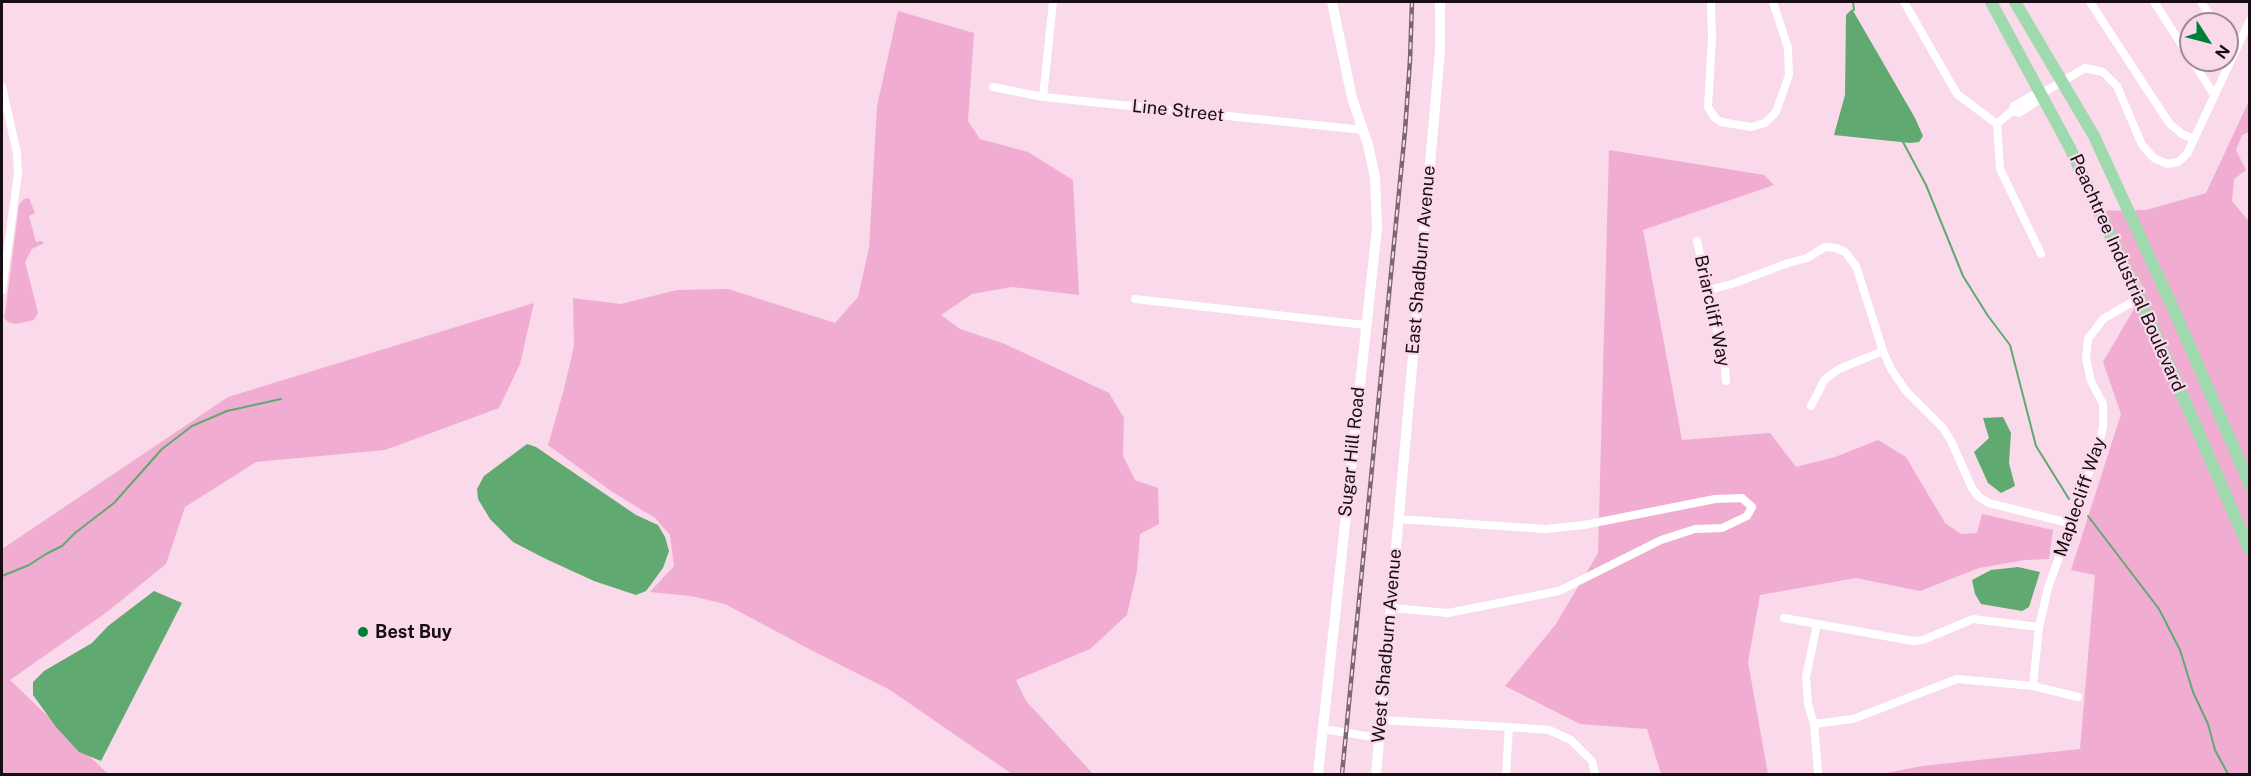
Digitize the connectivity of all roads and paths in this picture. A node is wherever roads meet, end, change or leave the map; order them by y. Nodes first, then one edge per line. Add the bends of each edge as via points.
1 (1053, 2) edge
2 (1332, 2) edge
3 (1440, 2) edge
4 (1711, 2) edge
5 (1773, 2) edge
6 (1904, 2) edge
7 (1991, 2) edge
8 (2015, 2) edge
9 (2090, 2) edge
10 (2154, 2) edge
11 (2250, 20) edge
12 (2179, 41) edge
13 (2239, 42) edge
14 (2199, 72) edge
15 (2225, 72) edge
16 (2062, 81) junction
17 (2, 87) edge
18 (993, 87) dead end
19 (2041, 95) junction
20 (2214, 95) junction
21 (1043, 97) junction
22 (1997, 124) junction
23 (1364, 130) junction
24 (2194, 139) junction
25 (1697, 241) dead end
26 (2041, 254) dead end
27 (1709, 290) junction
28 (2, 291) edge
29 (2139, 298) junction
30 (1135, 299) dead end
31 (1365, 325) junction
32 (1883, 351) junction
33 (1726, 381) dead end
34 (1811, 406) dead end
35 (2250, 485) edge
36 (1398, 519) junction
37 (2072, 524) junction
38 (2250, 551) edge
39 (1391, 608) junction
40 (1784, 618) dead end
41 (1817, 624) junction
42 (2039, 627) junction
43 (2033, 686) junction
44 (2078, 697) dead end
45 (1381, 720) junction
46 (1814, 724) junction
47 (1509, 727) junction
48 (1323, 729) junction
49 (1379, 738) junction
50 (1818, 773) dead end
51 (1318, 774) edge
52 (1376, 774) edge
53 (1506, 774) edge
54 (1595, 774) edge

1 - 21 street
2 - 23 street, Sugar Hill Road via 1352,98
3 - 36 street, East Shadburn Avenue via 1440,51
4 - 5 street via 1708,106 1721,123 1750,127 1765,123 1776,112 1789,75 1788,48
6 - 22 street via 1957,94
7 - 19 main road, Peachtree Industrial Boulevard
8 - 16 main road, Peachtree Industrial Boulevard
9 - 24 street via 2169,123
10 - 12 street
11 - 13 street
14 - 20 street
15 - 20 street
16 - 19 street
16 - 24 street via 2085,68 2103,72 2117,86 2142,145 2154,158 2167,164 2178,162 2187,154
16 - 35 main road, Peachtree Industrial Boulevard via 2101,152
17 - 28 street via 18,174
18 - 21 street, Line Street
19 - 22 street via 2032,95 2014,106
19 - 29 main road, Peachtree Industrial Boulevard via 2070,148
20 - 24 street
21 - 23 street, Line Street
22 - 26 street via 2000,169
23 - 31 street, Sugar Hill Road via 1375,177 1377,228
25 - 27 street, Briarcliff Way
27 - 32 street via 1807,258 1825,247 1836,248 1845,252 1856,266
27 - 33 street, Briarcliff Way
29 - 37 street, Maplecliff Way via 2103,319 2088,339 2086,359 2091,381 2103,404 2103,427
29 - 38 main road, Peachtree Industrial Boulevard
30 - 31 street
31 - 48 street, Sugar Hill Road
32 - 34 street via 1825,379
32 - 37 street via 1906,391 1943,428 1979,497
36 - 39 street, West Shadburn Avenue
36 - 39 street via 1545,529 1715,499 1742,498 1752,507 1747,516 1722,528 1695,529 1661,540 1559,591 1448,613
37 - 42 street, Maplecliff Way via 2048,588
39 - 45 street, West Shadburn Avenue
40 - 41 street
41 - 42 street via 1913,641 1973,619
41 - 46 street via 1806,677
42 - 43 street, Maplecliff Way
43 - 44 street
43 - 46 street via 1957,679 1853,719
45 - 47 street
45 - 49 street, West Shadburn Avenue
46 - 50 street
47 - 53 street
47 - 54 street via 1549,730 1571,740 1592,762
48 - 49 street
48 - 51 street, Sugar Hill Road
49 - 52 street, West Shadburn Avenue

